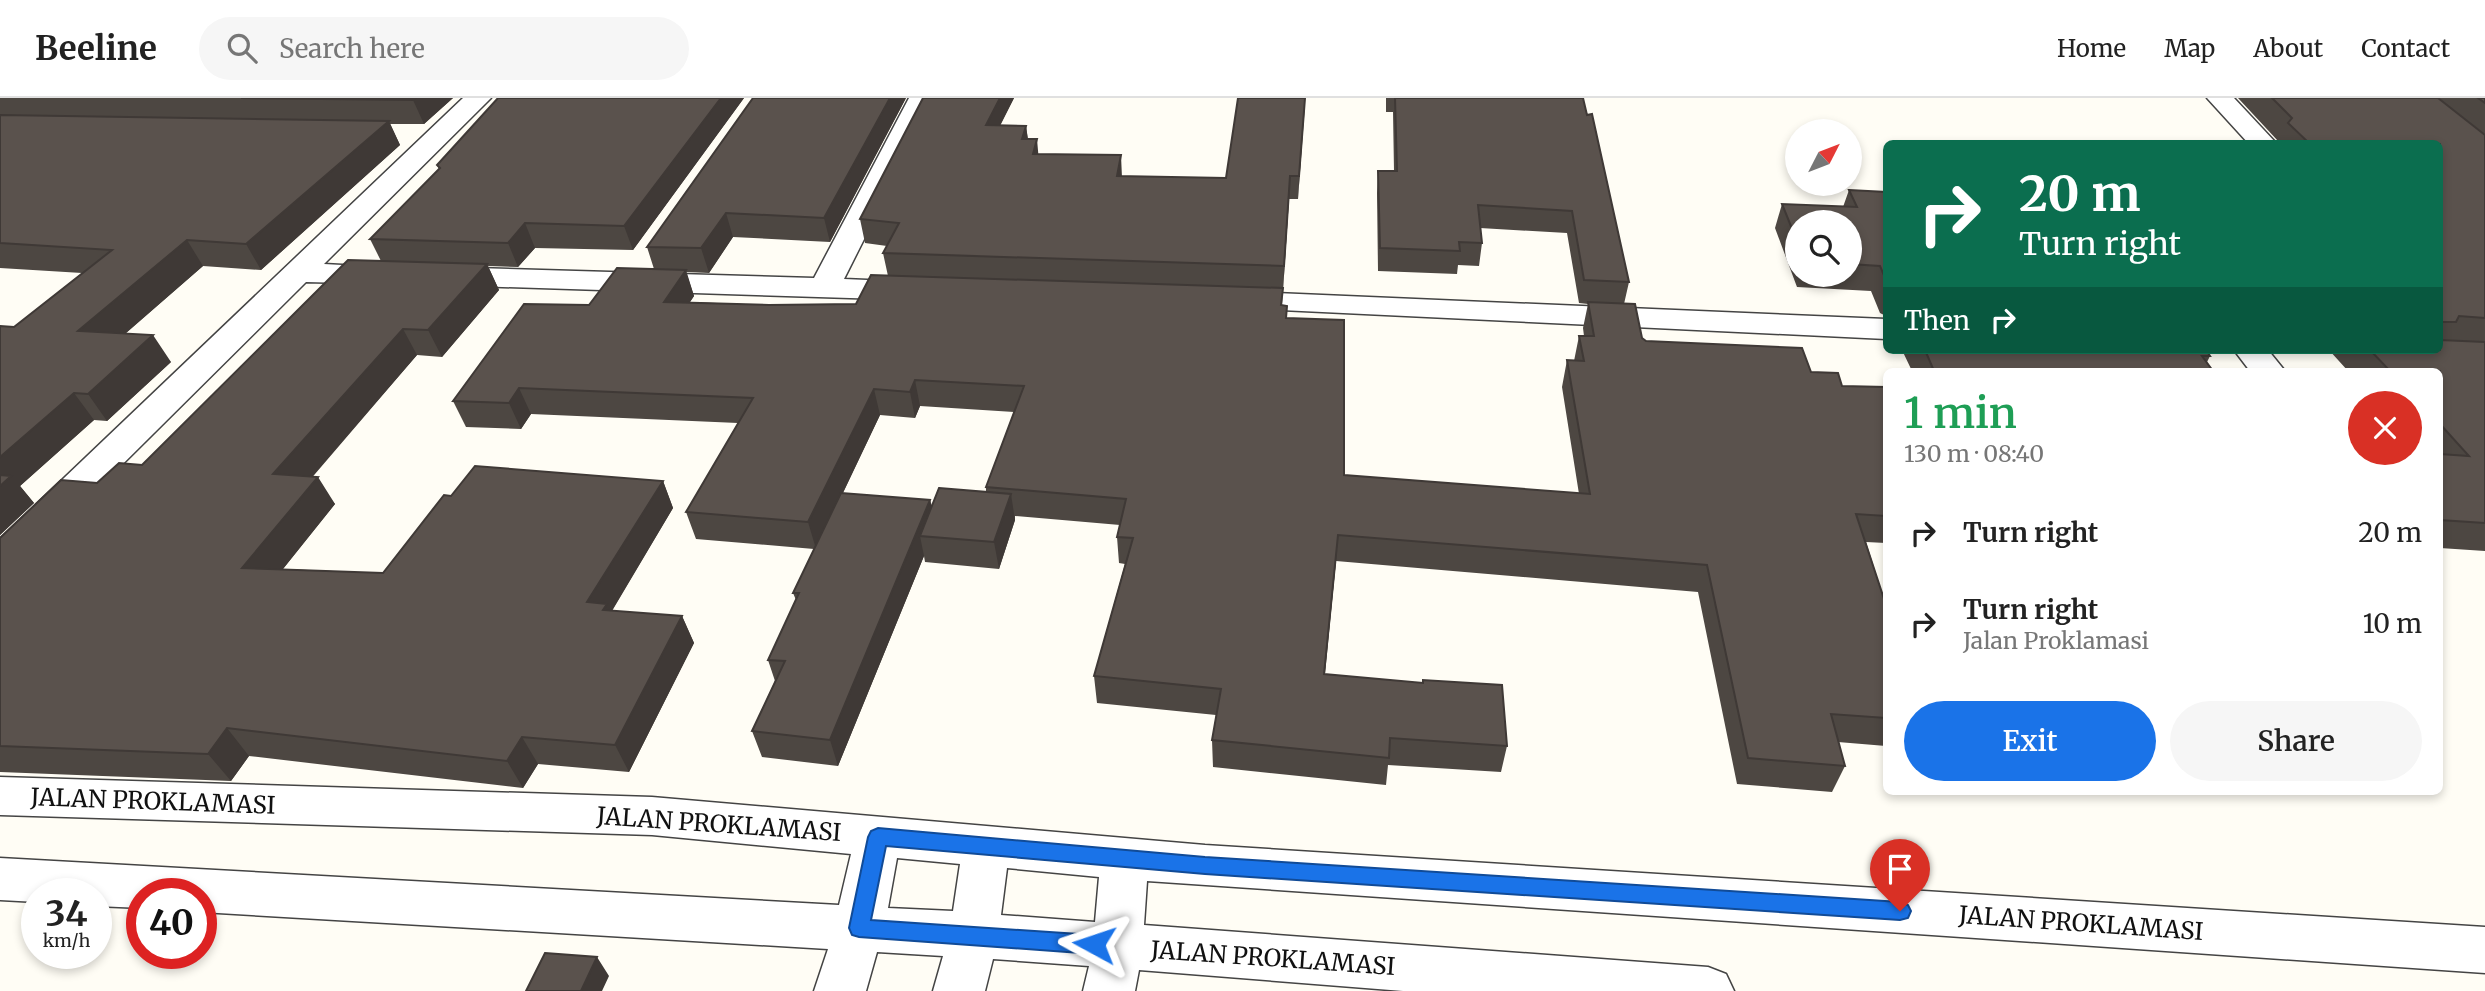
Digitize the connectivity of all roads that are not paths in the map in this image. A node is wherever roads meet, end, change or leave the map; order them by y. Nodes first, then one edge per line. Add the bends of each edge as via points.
1 (478, 98) edge
2 (922, 98) edge
3 (2220, 98) edge
4 (400, 135) dead end
5 (439, 135) junction
6 (2260, 140) edge
7 (300, 273) junction
8 (824, 288) junction
9 (949, 292) edge
10 (1199, 299) edge
11 (1883, 329) edge
12 (2253, 354) edge
13 (2265, 368) edge
14 (0, 562) edge
15 (0, 796) edge
16 (878, 837) junction
17 (986, 846) junction
18 (1125, 858) junction
19 (0, 879) edge
20 (859, 928) junction
21 (974, 935) junction
22 (2485, 950) edge
23 (1114, 969) edge
24 (1622, 988) edge
25 (840, 991) edge
26 (959, 991) edge
27 (1708, 991) edge

1 - 5 street
2 - 8 street
3 - 6 street
4 - 5 street
5 - 7 street
7 - 8 street via 637,270
7 - 14 street
8 - 9 street
10 - 11 street
12 - 13 street
15 - 16 street, JALAN PROKLAMASI via 652,816
16 - 17 street, JALAN PROKLAMASI
16 - 20 street
17 - 18 street, JALAN PROKLAMASI
17 - 21 street
18 - 22 street, JALAN PROKLAMASI
18 - 23 street
19 - 20 street, JALAN PROKLAMASI
20 - 21 street, JALAN PROKLAMASI
20 - 25 street
21 - 23 street, JALAN PROKLAMASI
21 - 26 street
23 - 24 street, JALAN PROKLAMASI
24 - 27 street, JALAN PROKLAMASI

